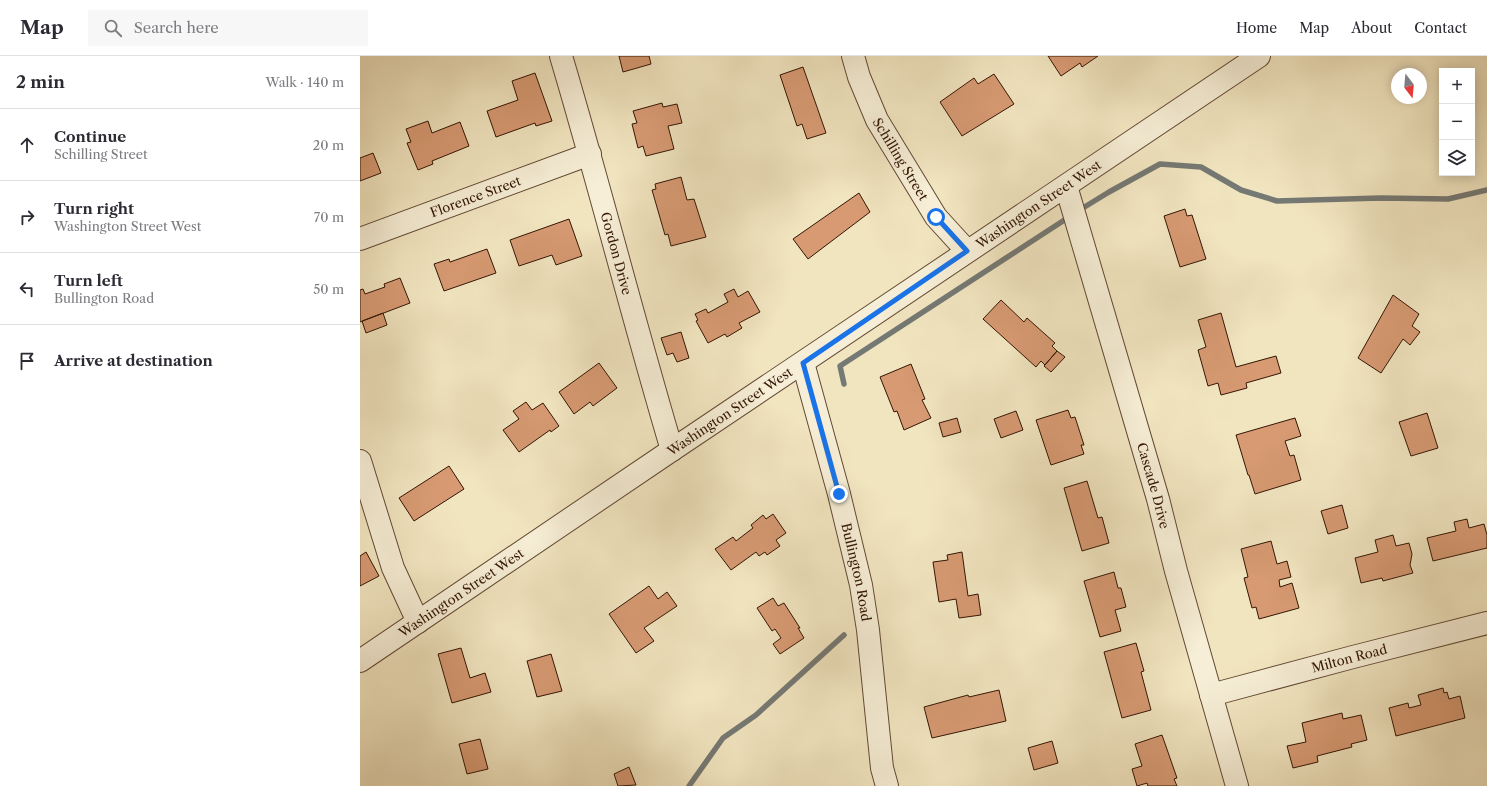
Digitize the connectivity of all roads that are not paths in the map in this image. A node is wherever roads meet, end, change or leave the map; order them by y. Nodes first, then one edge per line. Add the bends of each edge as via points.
1 (561, 56) edge
2 (853, 56) edge
3 (1259, 56) edge
4 (590, 154) junction
5 (1066, 186) junction
6 (360, 239) edge
7 (967, 251) junction
8 (803, 363) junction
9 (672, 450) junction
10 (360, 461) edge
11 (418, 622) junction
12 (1487, 623) edge
13 (360, 661) edge
14 (1211, 695) junction
15 (887, 786) edge
16 (1237, 786) edge

1 - 4 street, Gordon Drive
2 - 7 street, Schilling Street via 877,120 936,217
3 - 5 street, Washington Street West
4 - 6 street, Florence Street
4 - 9 street, Gordon Drive via 645,362
5 - 7 street, Washington Street West
5 - 14 street, Cascade Drive via 1158,499
7 - 8 street, Washington Street West
8 - 9 street, Washington Street West
8 - 15 street, Bullington Road via 861,585 882,768
9 - 11 street, Washington Street West
10 - 11 street via 393,568
11 - 13 street, Washington Street West
12 - 14 street, Milton Road
14 - 16 street, Cascade Drive

